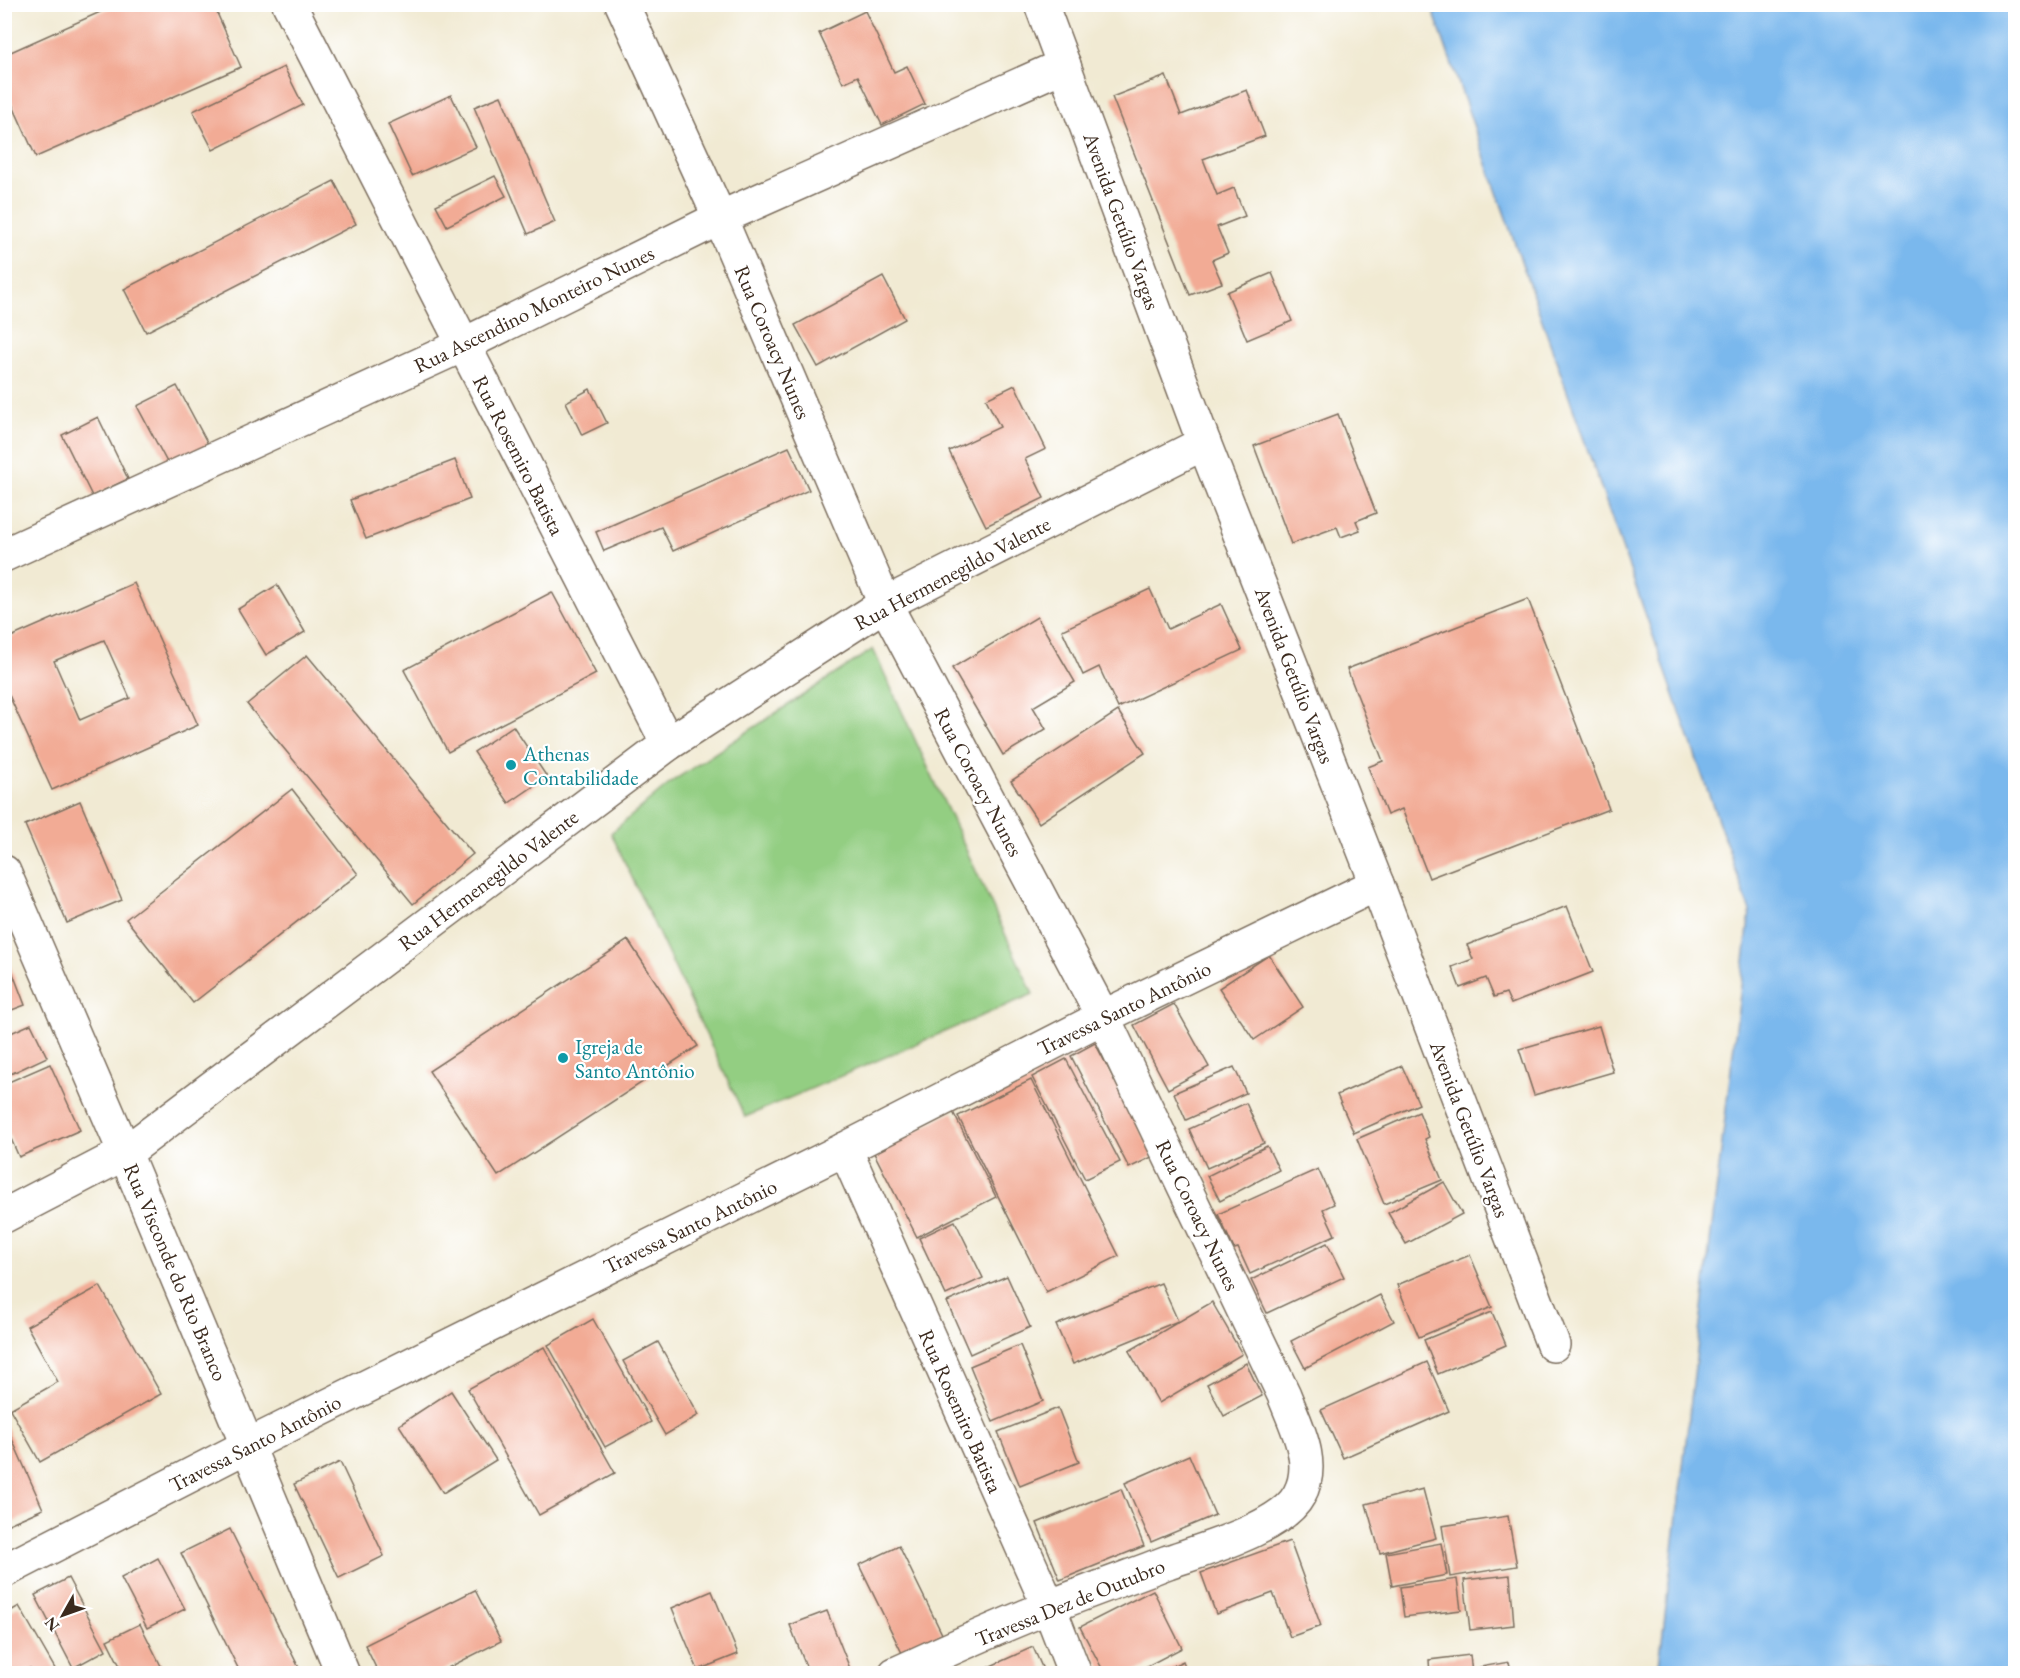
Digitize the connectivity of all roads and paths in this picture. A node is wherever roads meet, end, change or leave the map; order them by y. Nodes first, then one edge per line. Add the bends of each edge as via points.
1 (290, 4) edge
2 (622, 4) edge
3 (1041, 4) edge
4 (1064, 65) junction
5 (720, 218) junction
6 (463, 345) junction
7 (1204, 442) junction
8 (4, 555) edge
9 (885, 604) junction
10 (668, 744) junction
11 (4, 872) edge
12 (1377, 884) junction
13 (1103, 1017) junction
14 (844, 1149) junction
15 (125, 1153) junction
16 (4, 1216) edge
17 (1552, 1345) dead end
18 (249, 1445) junction
19 (1246, 1533) joint
20 (4, 1571) edge
21 (1049, 1607) junction
22 (343, 1674) edge
23 (895, 1674) edge
24 (1075, 1674) edge

1 - 6 street, Rua Rosemiro Batista
2 - 5 street, Rua Coroacy Nunes
3 - 4 street, Avenida Getúlio Vargas
4 - 5 street, Rua Ascendino Monteiro Nunes
4 - 7 street, Avenida Getúlio Vargas
5 - 6 street, Rua Ascendino Monteiro Nunes
5 - 9 street, Rua Coroacy Nunes
6 - 8 street, Rua Ascendino Monteiro Nunes
6 - 10 street, Rua Rosemiro Batista
7 - 9 street, Rua Hermenegildo Valente
7 - 12 street, Avenida Getúlio Vargas
9 - 10 street, Rua Hermenegildo Valente
9 - 13 street, Rua Coroacy Nunes
10 - 15 street, Rua Hermenegildo Valente
11 - 15 street, Rua Visconde do Rio Branco
12 - 13 street, Travessa Santo Antônio
12 - 17 street, Avenida Getúlio Vargas
13 - 14 street, Travessa Santo Antônio
13 - 19 street, Rua Coroacy Nunes via 1284,1395 1303,1444 1306,1462 1299,1495 1278,1516
14 - 18 street, Travessa Santo Antônio
14 - 21 street, Rua Rosemiro Batista
15 - 16 street, Rua Hermenegildo Valente
15 - 18 street, Rua Visconde do Rio Branco
18 - 20 street, Travessa Santo Antônio
18 - 22 street, Rua Visconde do Rio Branco
19 - 21 street, Travessa Dez de Outubro
21 - 23 street, Travessa Dez de Outubro
21 - 24 street, Rua Rosemiro Batista

